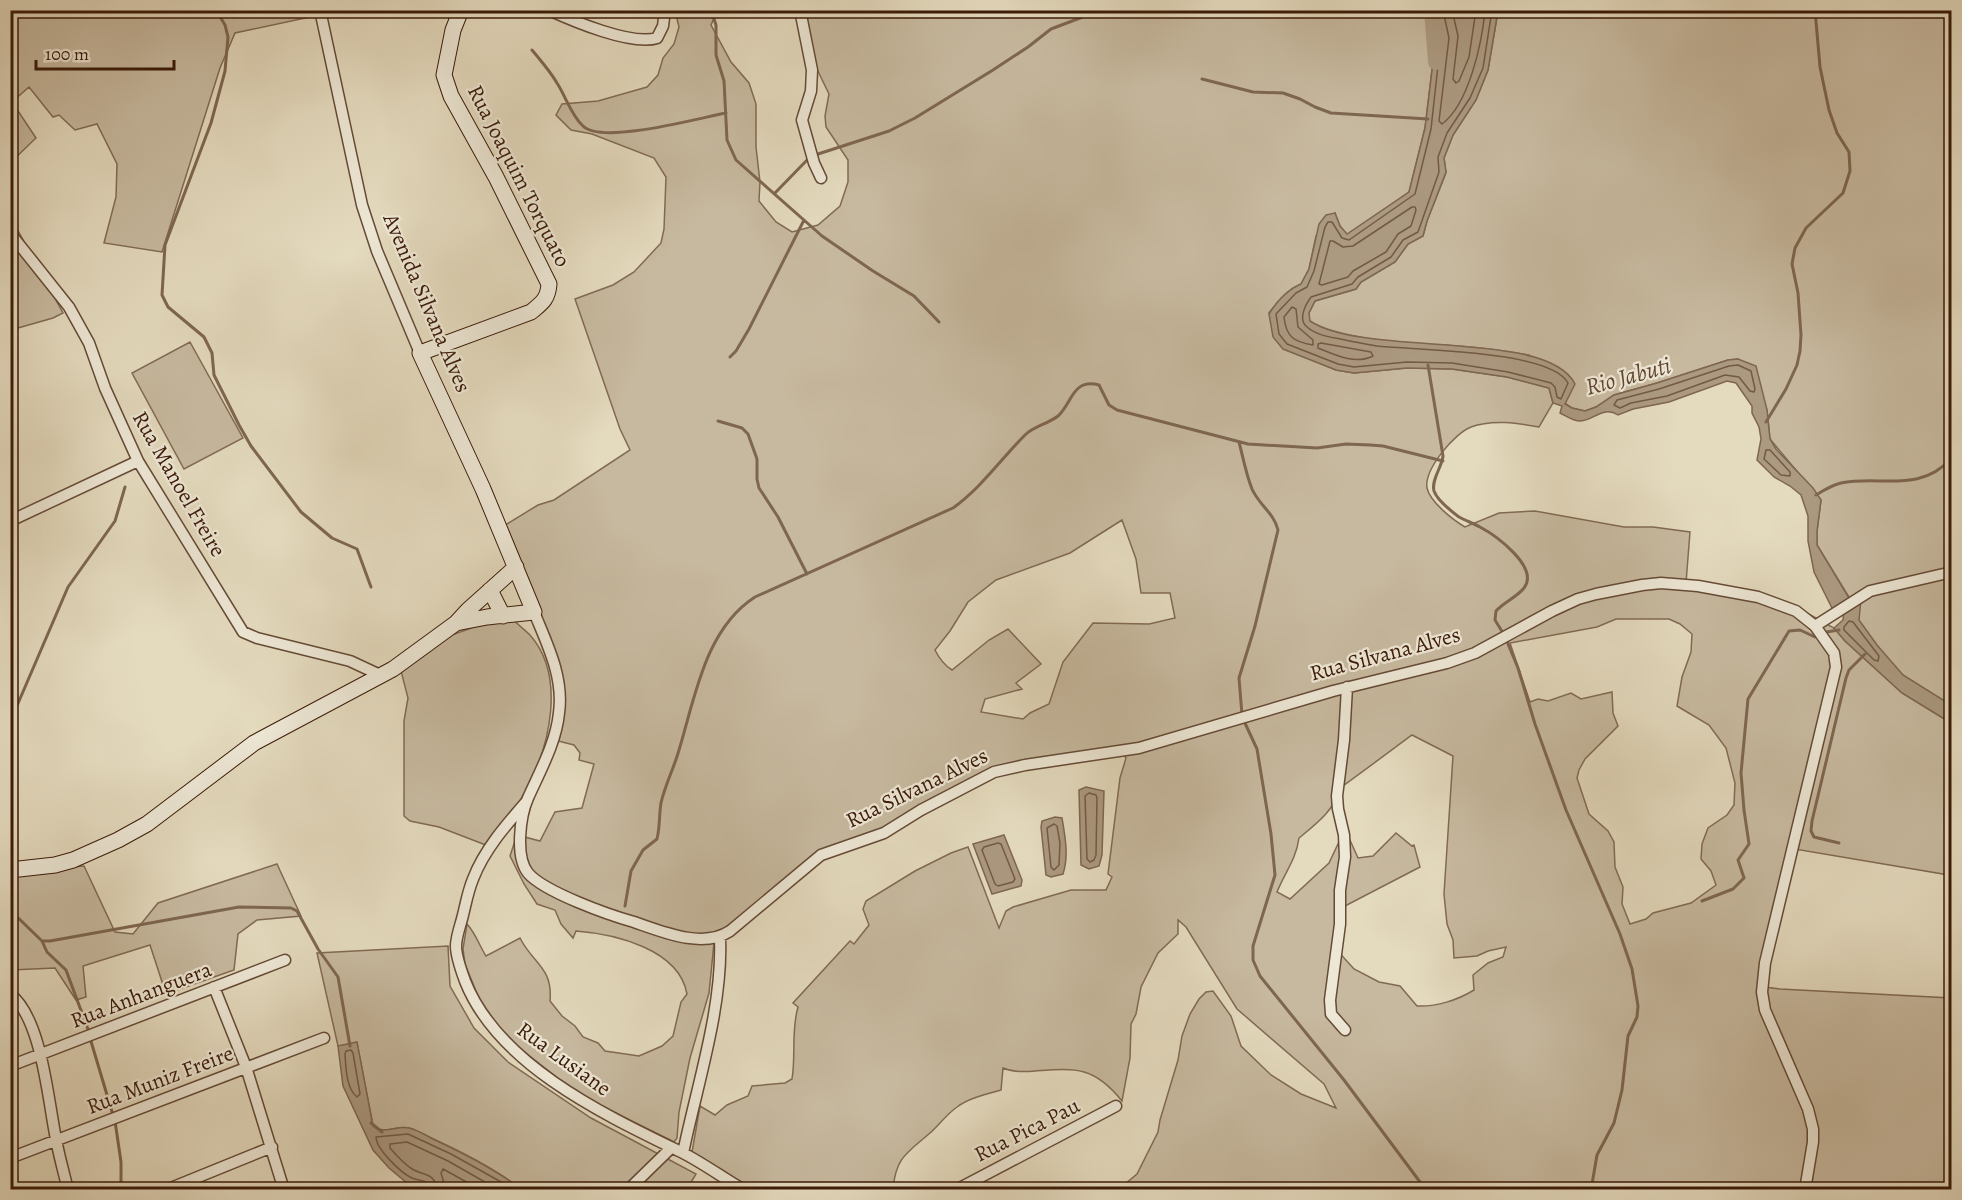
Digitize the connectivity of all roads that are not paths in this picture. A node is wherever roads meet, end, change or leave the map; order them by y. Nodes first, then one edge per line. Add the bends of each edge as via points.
1 (320, 10) edge
2 (461, 10) edge
3 (549, 10) edge
4 (665, 10) edge
5 (800, 10) edge
6 (821, 178) dead end
7 (10, 233) edge
8 (420, 353) junction
9 (138, 460) junction
10 (10, 521) edge
11 (516, 567) junction
12 (1952, 572) edge
13 (490, 590) junction
14 (534, 612) junction
15 (503, 616) junction
16 (456, 623) junction
17 (1815, 626) junction
18 (380, 675) junction
19 (1347, 687) junction
20 (527, 801) junction
21 (10, 870) edge
22 (720, 938) junction
23 (285, 960) dead end
24 (214, 987) junction
25 (10, 994) edge
26 (1345, 1030) dead end
27 (324, 1038) dead end
28 (40, 1054) junction
29 (10, 1066) edge
30 (246, 1067) junction
31 (1116, 1106) dead end
32 (56, 1140) junction
33 (272, 1147) junction
34 (671, 1148) junction
35 (683, 1153) junction
36 (10, 1158) edge
37 (190, 1185) edge
38 (730, 1185) edge
39 (68, 1190) edge
40 (166, 1190) edge
41 (284, 1190) edge
42 (628, 1190) edge
43 (744, 1190) edge
44 (956, 1190) edge
45 (1805, 1190) edge

1 - 8 street, Avenida Silvana Alves via 362,205 376,251
2 - 8 street, Rua Joaquim Torquato via 444,75 451,96 530,243 549,284 549,294 531,312
3 - 4 street via 611,34 648,40 657,38
5 - 6 street via 812,70 812,91 802,120
7 - 9 street, Rua Manoel Freire via 69,307 89,344
8 - 11 street, Avenida Silvana Alves
9 - 10 street
9 - 18 street, Rua Manoel Freire via 243,632 350,661
11 - 13 street
11 - 14 street
12 - 17 street via 1876,589
13 - 15 street
13 - 16 street
14 - 15 street
14 - 20 street via 553,661 560,696 549,750
15 - 16 street
16 - 18 street
17 - 19 street, Rua Silvana Alves via 1791,609 1746,594 1661,584 1610,590 1578,599 1495,643 1447,663
17 - 45 street, Rua Silvana Alves via 1834,653 1836,670 1765,963 1762,992 1768,1018 1811,1119 1813,1142
18 - 21 street via 254,743 165,812 118,840 73,860
19 - 22 street, Rua Silvana Alves via 1139,748 994,772 884,834 821,855
19 - 26 street via 1337,796 1345,857 1330,1000 1331,1014
20 - 22 street via 519,845 521,856 527,872 544,886 647,927 698,939
20 - 34 street, Rua Lusiane via 485,855 470,889 456,944 470,993 492,1027 532,1065 589,1104
22 - 35 street via 720,972 713,1015
23 - 24 street, Rua Anhanguera
24 - 28 street, Rua Anhanguera
24 - 30 street
25 - 28 street via 28,1014
27 - 30 street, Rua Muniz Freire
28 - 29 street, Rua Anhanguera
28 - 32 street
30 - 32 street, Rua Muniz Freire
30 - 33 street
31 - 44 street, Rua Pica Pau
32 - 36 street, Rua Muniz Freire
32 - 39 street
33 - 37 street
33 - 41 street
34 - 35 street, Rua Lusiane
34 - 42 street
35 - 38 street, Rua Lusiane
37 - 40 street
38 - 43 street, Rua Lusiane

